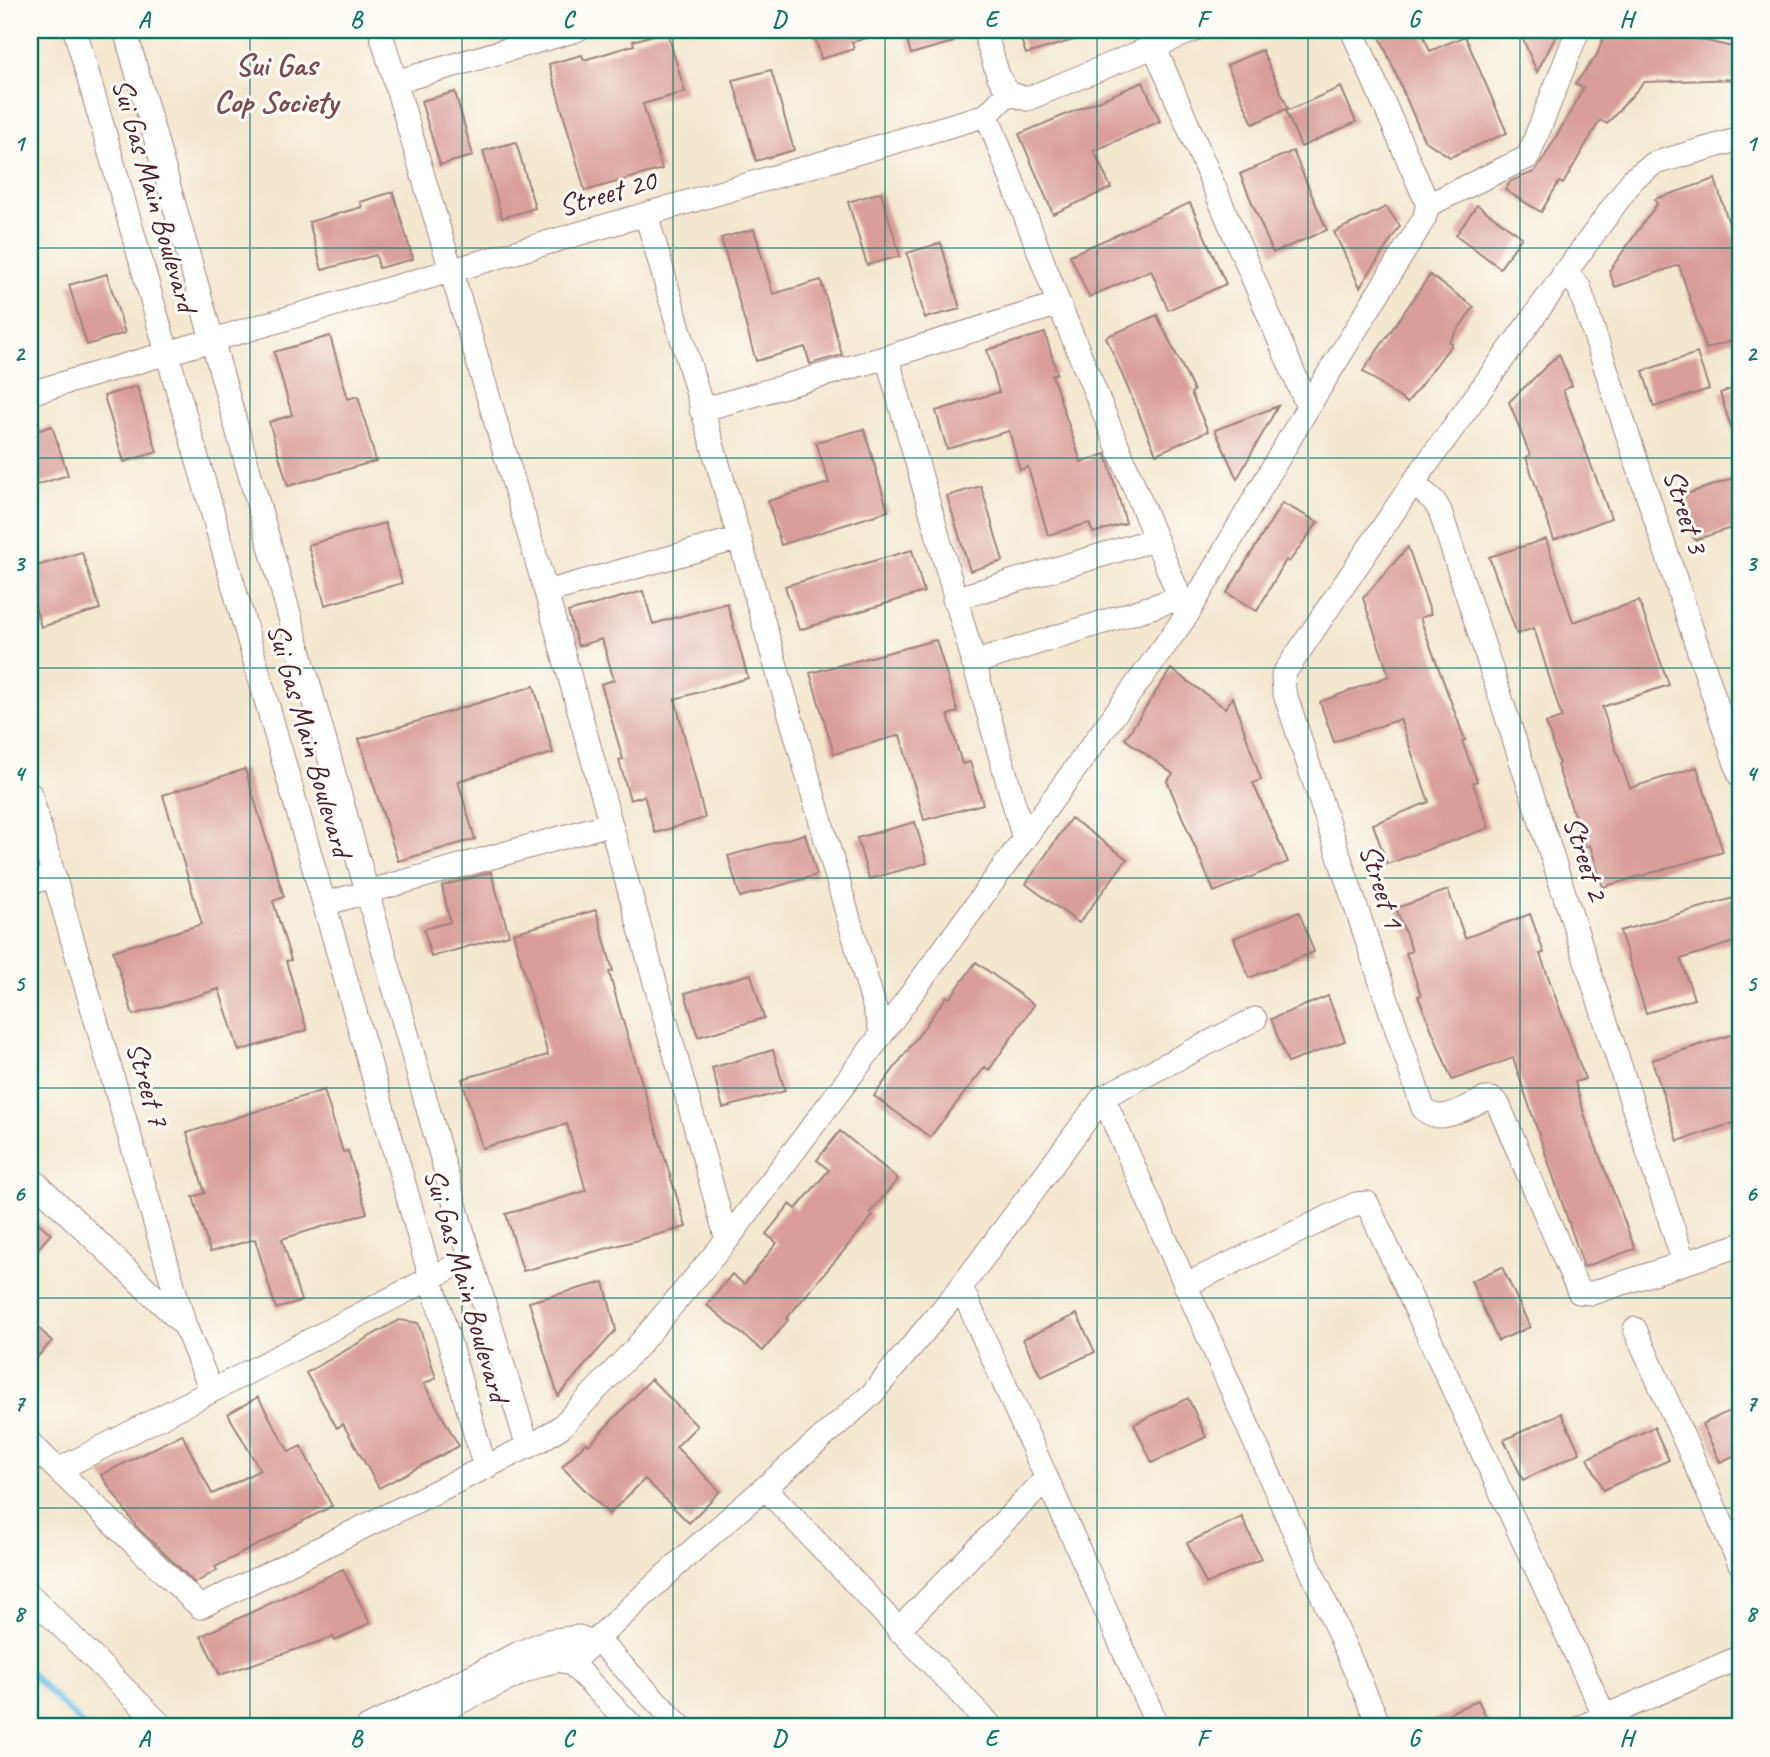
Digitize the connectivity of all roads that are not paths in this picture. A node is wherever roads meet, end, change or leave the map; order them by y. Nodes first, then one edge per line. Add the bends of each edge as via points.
1 (75, 30) edge
2 (125, 30) edge
3 (380, 30) edge
4 (577, 30) edge
5 (984, 30) edge
6 (1352, 30) edge
7 (1578, 30) edge
8 (1732, 30) edge
9 (1190, 31) edge
10 (1740, 32) edge
11 (1154, 46) junction
12 (395, 82) junction
13 (1008, 93) junction
14 (987, 115) junction
15 (1740, 139) edge
16 (1428, 205) junction
17 (646, 214) junction
18 (452, 272) junction
19 (1564, 272) junction
20 (1059, 304) junction
21 (214, 340) junction
22 (167, 353) junction
23 (887, 357) junction
24 (30, 393) edge
25 (1307, 407) junction
26 (701, 410) junction
27 (1413, 483) junction
28 (740, 537) junction
29 (1156, 539) junction
30 (546, 592) junction
31 (954, 599) junction
32 (1184, 607) junction
33 (973, 663) junction
34 (1740, 776) edge
35 (31, 801) edge
36 (610, 824) junction
37 (1024, 839) junction
38 (54, 876) junction
39 (30, 883) edge
40 (366, 891) junction
41 (324, 904) junction
42 (1255, 1018) dead end
43 (882, 1034) junction
44 (1103, 1097) junction
45 (30, 1177) edge
46 (727, 1240) junction
47 (1740, 1245) edge
48 (470, 1258) junction
49 (1684, 1262) junction
50 (432, 1275) junction
51 (1185, 1285) junction
52 (961, 1287) junction
53 (185, 1326) junction
54 (1635, 1329) dead end
55 (211, 1390) junction
56 (30, 1443) edge
57 (528, 1447) junction
58 (485, 1468) junction
59 (58, 1470) junction
60 (1045, 1480) junction
61 (765, 1488) junction
62 (1740, 1564) edge
63 (30, 1595) edge
64 (898, 1630) junction
65 (593, 1641) junction
66 (1740, 1657) edge
67 (571, 1664) junction
68 (1605, 1717) junction
69 (163, 1727) edge
70 (368, 1727) edge
71 (406, 1727) edge
72 (633, 1727) edge
73 (681, 1727) edge
74 (992, 1727) edge
75 (1158, 1727) edge
76 (1380, 1727) edge
77 (1581, 1727) edge

1 - 22 street, Sui Gas Main Boulevard
2 - 21 street, Sui Gas Main Boulevard
3 - 12 street
4 - 12 street
5 - 13 street
6 - 16 street
7 - 16 street via 1528,157
8 - 10 street
9 - 11 street
11 - 13 street via 1027,99
11 - 25 street
12 - 18 street
13 - 14 street
14 - 17 street, Street 20
14 - 20 street
15 - 19 street via 1644,169
16 - 25 street via 1424,219
17 - 18 street, Street 20
17 - 26 street
18 - 21 street, Street 20
18 - 30 street
19 - 27 street
19 - 34 street, Street 3 via 1582,296
20 - 23 street
20 - 29 street
21 - 22 street, Street 20
21 - 40 street, Sui Gas Main Boulevard
22 - 24 street, Street 20
22 - 41 street, Sui Gas Main Boulevard
23 - 26 street
23 - 31 street
25 - 32 street
26 - 28 street
27 - 49 street, Street 2 via 1440,511
27 - 49 street, Street 1 via 1283,675 1284,691 1423,1108 1429,1116 1440,1118 1485,1099 1498,1104 1579,1292 1592,1293
28 - 30 street
28 - 43 street
29 - 31 street
29 - 32 street
30 - 36 street
31 - 33 street
32 - 33 street
32 - 37 street
33 - 37 street
35 - 38 street, Street 7
36 - 40 street
36 - 46 street
37 - 43 street
38 - 39 street
38 - 53 street, Street 7
40 - 41 street
40 - 48 street, Sui Gas Main Boulevard
41 - 50 street, Sui Gas Main Boulevard
42 - 44 street
43 - 46 street
44 - 51 street
44 - 52 street
45 - 53 street
46 - 57 street via 587,1400 562,1426
47 - 49 street
48 - 50 street
48 - 57 street, Sui Gas Main Boulevard
50 - 55 street
50 - 58 street, Sui Gas Main Boulevard
51 - 68 street via 1356,1204 1367,1203
51 - 76 street
52 - 60 street
52 - 61 street via 871,1395
53 - 55 street, Street 7
54 - 62 street
55 - 59 street
56 - 59 street
57 - 58 street
58 - 59 street via 200,1607
60 - 64 street
60 - 75 street
61 - 64 street
61 - 65 street
63 - 69 street
64 - 74 street
65 - 67 street
65 - 70 street via 579,1637 548,1641
65 - 73 street
66 - 68 street
67 - 71 street via 559,1660 539,1665
67 - 72 street
68 - 77 street

